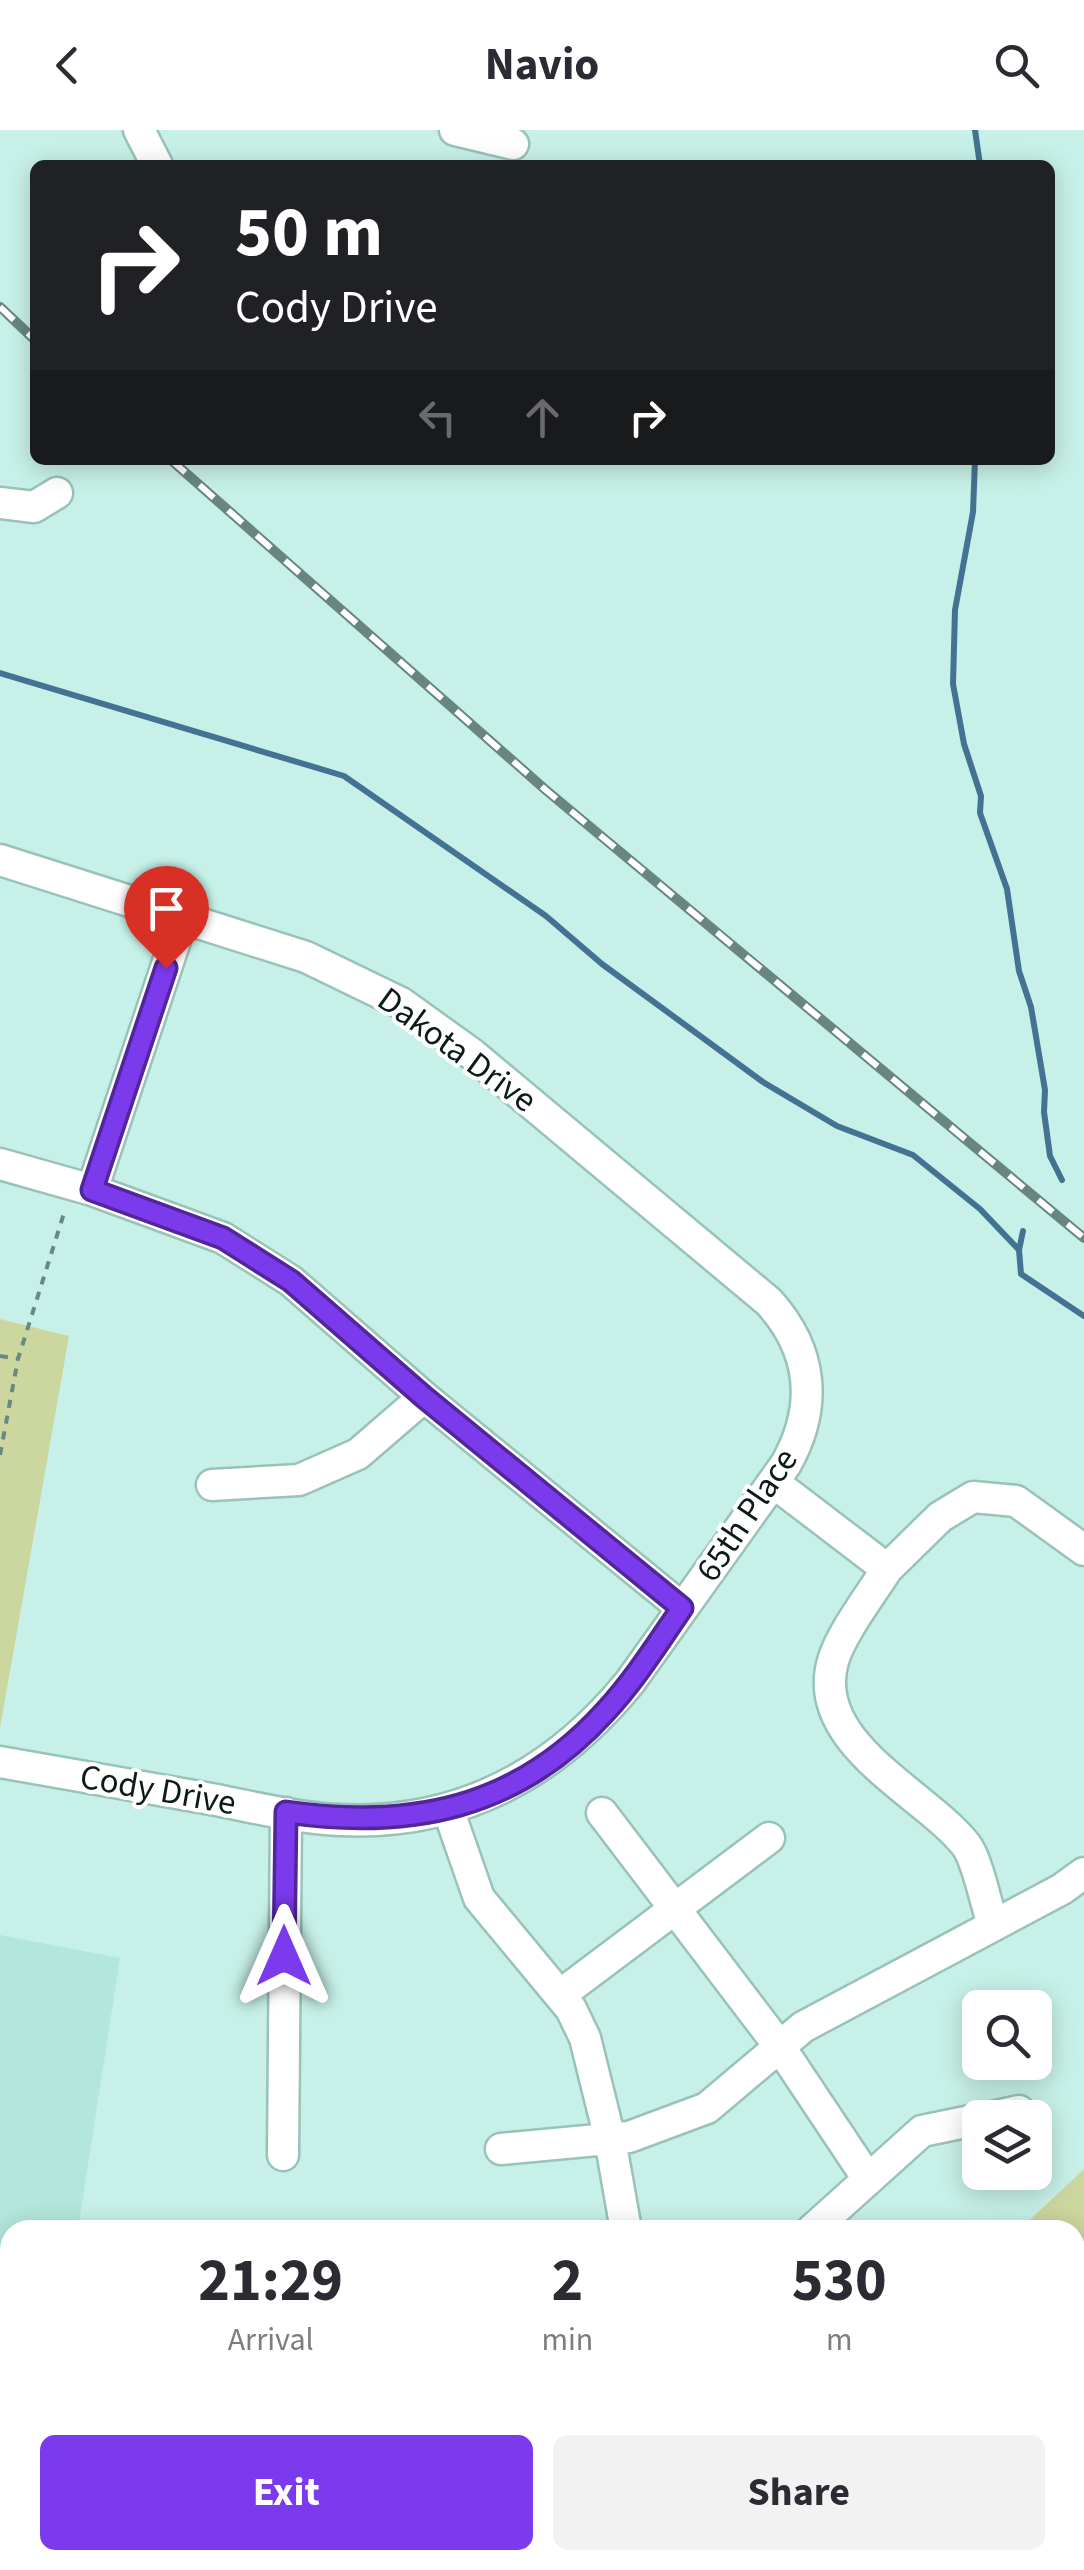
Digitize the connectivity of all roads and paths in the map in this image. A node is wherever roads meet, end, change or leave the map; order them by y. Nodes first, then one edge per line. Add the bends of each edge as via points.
1 (140, 130) edge
2 (455, 130) edge
3 (513, 146) edge
4 (155, 160) edge
5 (57, 493) dead end
6 (0, 503) edge
7 (0, 860) edge
8 (183, 917) junction
9 (0, 1164) edge
10 (80, 1196) junction
11 (0, 1356) edge
12 (18, 1359) junction
13 (808, 1389) joint
14 (424, 1397) junction
15 (0, 1455) edge
16 (773, 1482) junction
17 (212, 1484) dead end
18 (1084, 1550) edge
19 (887, 1568) junction
20 (682, 1608) junction
21 (630, 1682) joint
22 (0, 1762) edge
23 (448, 1809) junction
24 (286, 1812) junction
25 (602, 1814) dead end
26 (770, 1838) dead end
27 (1084, 1873) edge
28 (674, 1908) junction
29 (993, 1926) junction
30 (560, 1995) junction
31 (780, 2047) junction
32 (962, 2123) edge
33 (610, 2139) junction
34 (500, 2149) dead end
35 (283, 2155) dead end
36 (868, 2180) junction
37 (624, 2220) edge
38 (823, 2220) edge

1 - 4 street
2 - 3 street
5 - 6 street via 34,508
7 - 8 street, Dakota Drive
8 - 10 street
8 - 13 street, Dakota Drive via 354,978 444,1032 769,1302 798,1342
9 - 10 street
10 - 12 path
10 - 14 street via 223,1238 291,1281
11 - 12 path
12 - 15 path
13 - 16 street, 65th Place via 798,1442
14 - 17 street via 358,1454 299,1480
14 - 20 street
16 - 19 street
16 - 20 street, 65th Place
18 - 19 street via 1016,1500 974,1497 940,1517
19 - 29 street via 834,1657 828,1682 835,1711 875,1764 968,1847
20 - 21 street, 65th Place
21 - 23 street, Cody Drive via 572,1744 536,1770
22 - 24 street, Cody Drive
23 - 24 street, Cody Drive via 373,1820
23 - 30 street via 479,1898
24 - 35 street
25 - 28 street
26 - 28 street
27 - 29 street
28 - 30 street
28 - 31 street
29 - 31 street via 803,2027
30 - 33 street via 585,2038
31 - 33 street via 707,2108
31 - 36 street
32 - 36 street via 922,2131
33 - 34 street
33 - 37 street
36 - 38 street

